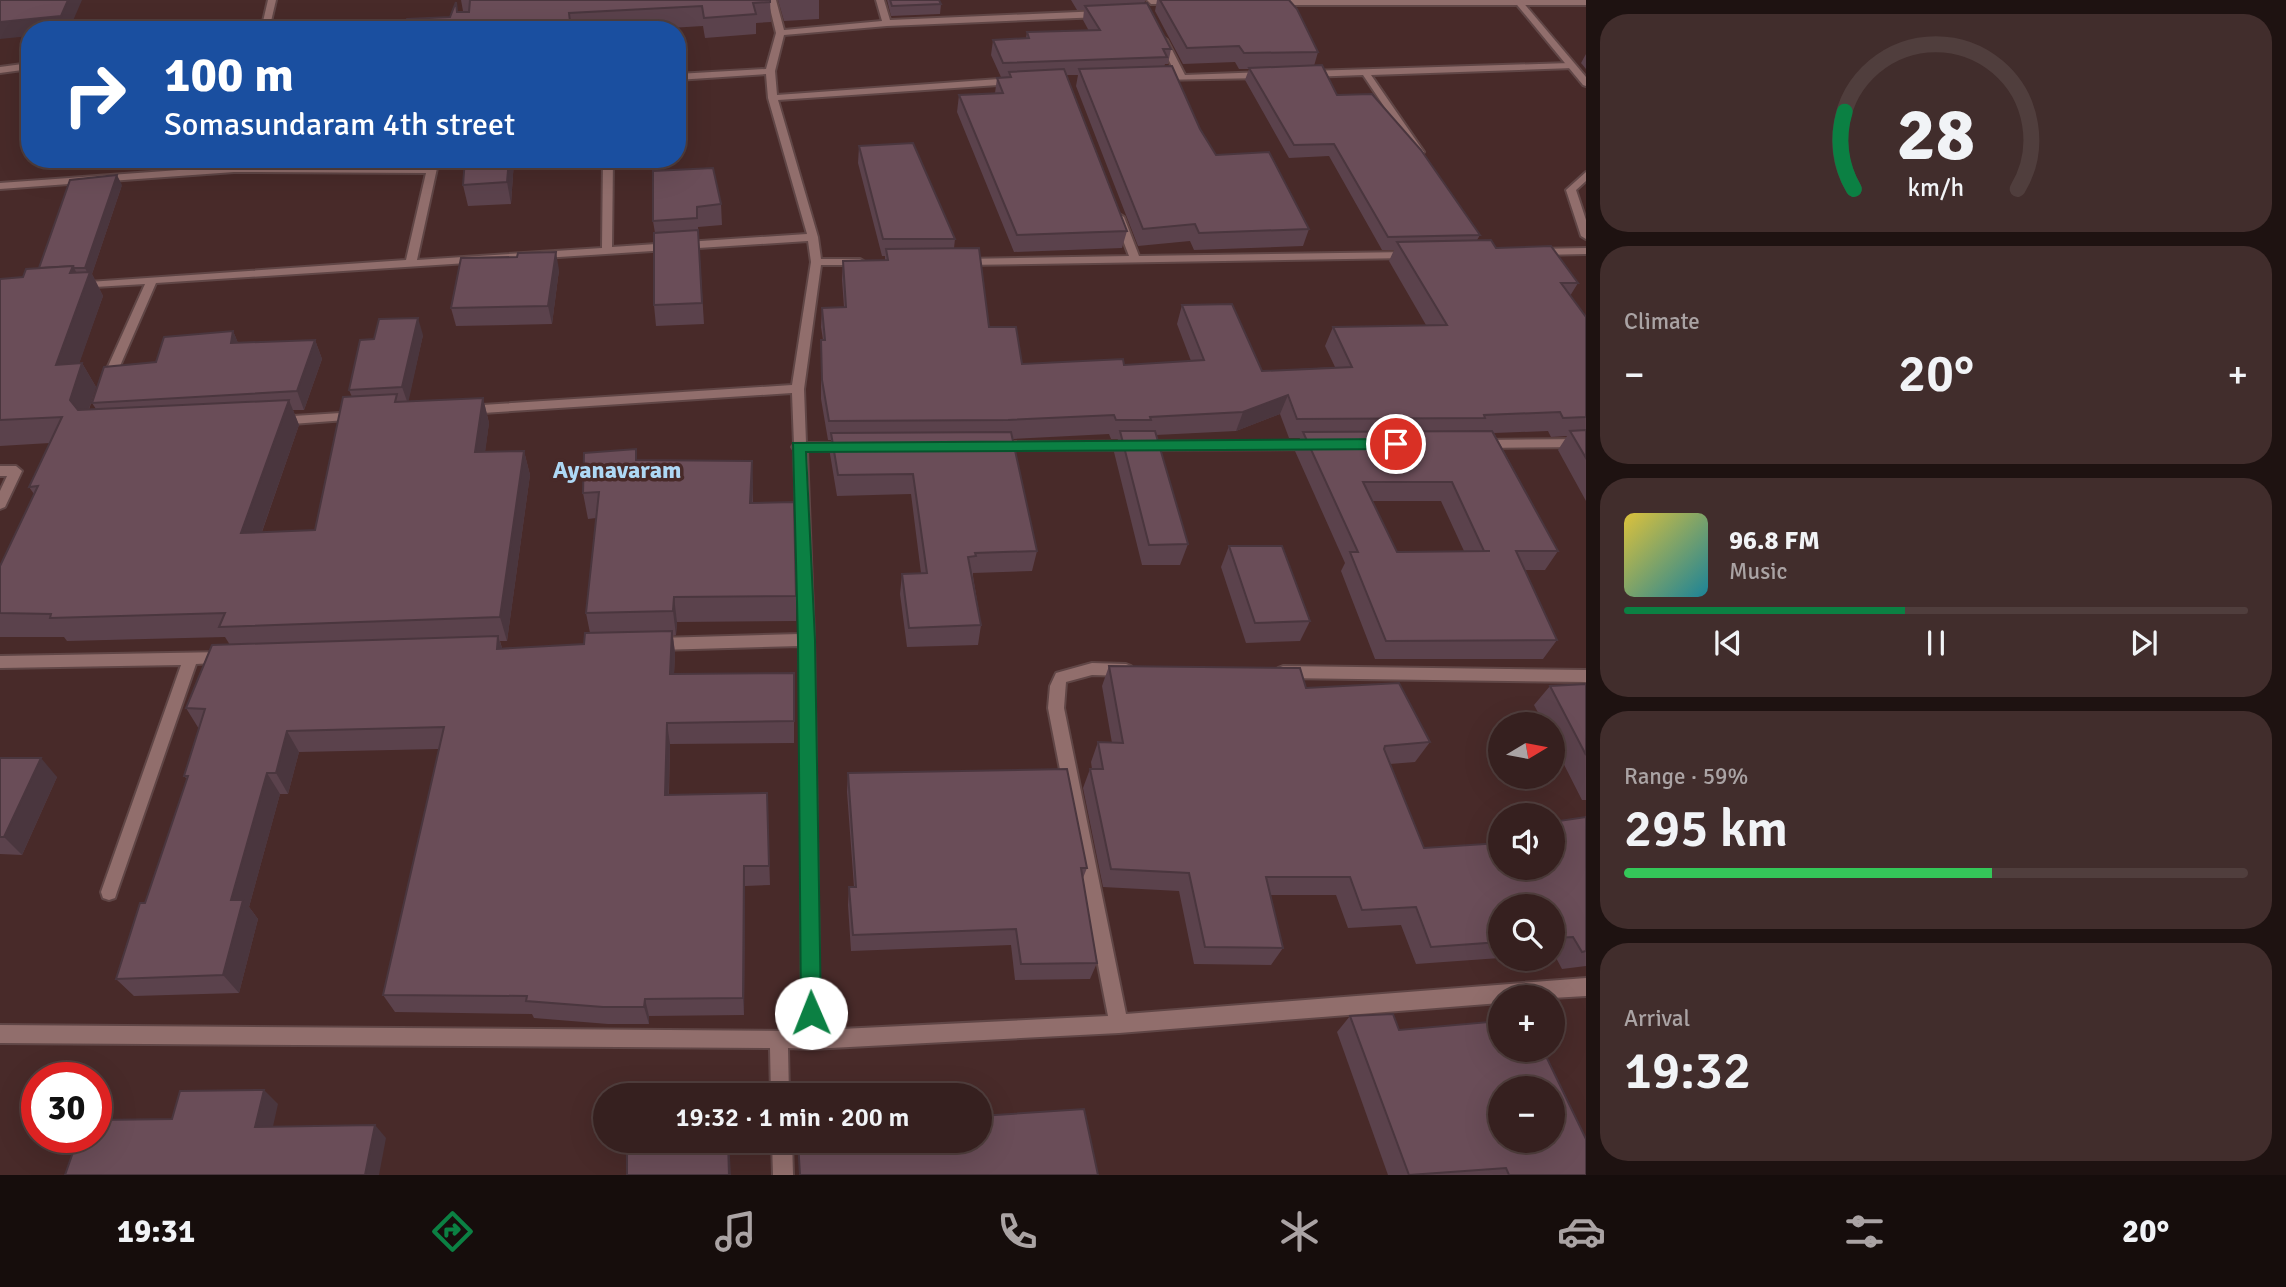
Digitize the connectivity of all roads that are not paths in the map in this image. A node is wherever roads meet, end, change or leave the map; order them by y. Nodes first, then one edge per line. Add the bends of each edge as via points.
1 (272, 0) edge
2 (772, 0) edge
3 (880, 0) edge
4 (1151, 0) edge
5 (1192, 1) edge
6 (1260, 1) edge
7 (1518, 1) edge
8 (1586, 2) edge
9 (1148, 12) edge
10 (1121, 13) edge
11 (267, 21) edge
12 (887, 23) junction
13 (780, 33) junction
14 (1160, 34) edge
15 (1570, 66) junction
16 (21, 67) edge
17 (0, 69) edge
18 (770, 71) junction
19 (1365, 72) junction
20 (1300, 74) edge
21 (1274, 75) edge
22 (686, 76) edge
23 (1144, 78) edge
24 (1182, 78) junction
25 (1024, 81) edge
26 (1586, 83) edge
27 (774, 98) junction
28 (1426, 162) edge
29 (192, 168) edge
30 (432, 168) edge
31 (608, 168) edge
32 (1586, 176) edge
33 (0, 186) edge
34 (1116, 209) edge
35 (1586, 236) edge
36 (813, 237) junction
37 (607, 251) junction
38 (1586, 251) edge
39 (1531, 252) edge
40 (1422, 255) edge
41 (1136, 261) junction
42 (411, 262) junction
43 (816, 262) junction
44 (872, 262) edge
45 (955, 262) edge
46 (152, 280) junction
47 (69, 285) edge
48 (798, 389) junction
49 (100, 398) edge
50 (450, 411) edge
51 (366, 416) edge
52 (269, 422) edge
53 (1586, 443) edge
54 (1323, 444) edge
55 (1462, 444) edge
56 (867, 446) edge
57 (978, 446) edge
58 (798, 447) junction
59 (0, 471) edge
60 (0, 503) edge
61 (807, 640) junction
62 (639, 645) edge
63 (248, 657) edge
64 (190, 660) junction
65 (0, 662) edge
66 (1147, 670) edge
67 (1271, 672) edge
68 (1586, 676) edge
69 (109, 892) dead end
70 (1586, 987) edge
71 (1119, 1024) junction
72 (0, 1034) edge
73 (779, 1039) junction
74 (811, 1040) junction
75 (780, 1083) edge
76 (782, 1153) edge
77 (783, 1175) edge

1 - 11 street
2 - 13 street
3 - 12 street
4 - 5 street
4 - 9 street
6 - 7 street
7 - 8 street
7 - 15 street
10 - 12 street
12 - 13 street
13 - 18 street
14 - 24 street
15 - 19 street
15 - 26 street
16 - 17 street
18 - 22 street
18 - 27 street
19 - 20 street
19 - 28 street
21 - 24 street
23 - 24 street
25 - 27 street
27 - 36 street
29 - 33 street
30 - 42 street
31 - 37 street
32 - 35 street via 1571,190
34 - 41 street
36 - 37 street
36 - 43 street
37 - 42 street
38 - 39 street
40 - 41 street
41 - 45 street
42 - 46 street
43 - 44 street
43 - 48 street
46 - 47 street
46 - 49 street
48 - 50 street
48 - 58 street
51 - 52 street
53 - 55 street
54 - 57 street
56 - 58 street
58 - 61 street
59 - 60 street via 16,471
61 - 62 street
61 - 74 street
63 - 64 street
64 - 65 street
64 - 69 street
66 - 71 street via 1074,672 1061,677 1057,687 1056,708
67 - 68 street
70 - 71 street
71 - 74 street
72 - 73 street
73 - 74 street
73 - 75 street
76 - 77 street

